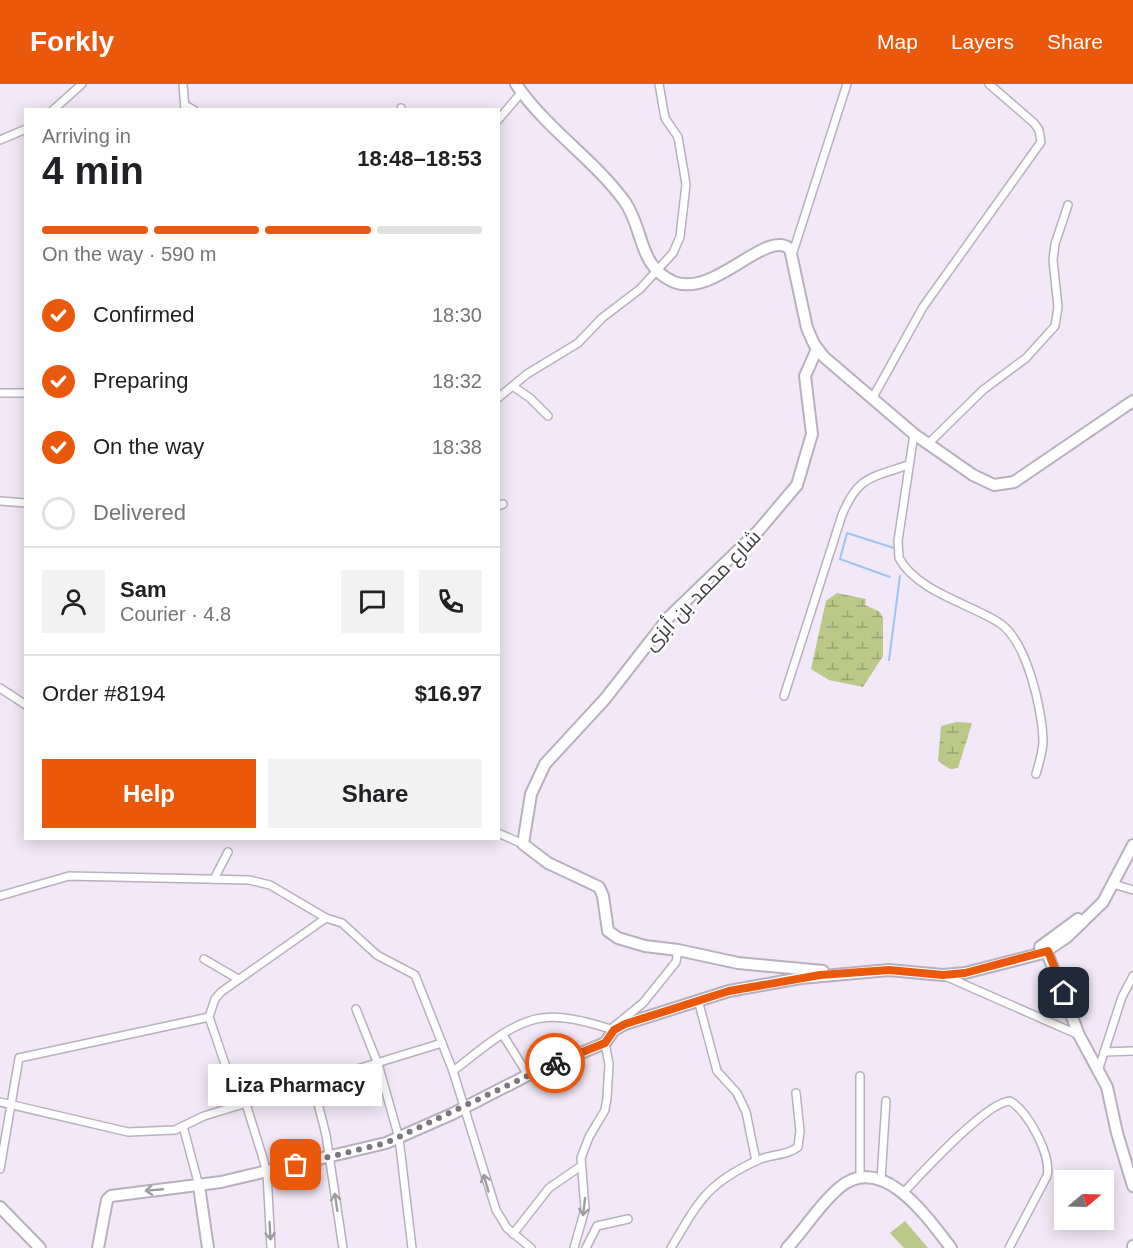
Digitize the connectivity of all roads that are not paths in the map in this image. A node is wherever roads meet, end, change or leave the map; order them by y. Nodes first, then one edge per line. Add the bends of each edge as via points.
1 (82, 84) edge
2 (183, 84) edge
3 (659, 84) edge
4 (847, 84) edge
5 (989, 84) edge
6 (519, 88) edge
7 (185, 107) edge
8 (55, 108) edge
9 (500, 117) edge
10 (24, 130) edge
11 (0, 140) edge
12 (1068, 205) dead end
13 (793, 252) junction
14 (657, 271) junction
15 (817, 349) junction
16 (514, 387) junction
17 (0, 393) edge
18 (24, 393) edge
19 (500, 399) edge
20 (872, 399) junction
21 (1133, 401) edge
22 (549, 416) dead end
23 (914, 434) junction
24 (928, 444) junction
25 (908, 465) junction
26 (0, 501) edge
27 (24, 503) edge
28 (0, 688) edge
29 (784, 696) dead end
30 (24, 704) edge
31 (1036, 774) dead end
32 (500, 834) edge
33 (523, 844) junction
34 (1133, 845) edge
35 (228, 852) dead end
36 (214, 879) junction
37 (1113, 884) junction
38 (1133, 890) edge
39 (0, 896) edge
40 (326, 918) junction
41 (1049, 946) junction
42 (678, 950) junction
43 (204, 959) dead end
44 (838, 975) junction
45 (943, 975) junction
46 (1133, 976) edge
47 (238, 979) junction
48 (698, 1000) junction
49 (356, 1009) dead end
50 (208, 1017) junction
51 (612, 1030) junction
52 (503, 1035) junction
53 (1079, 1035) junction
54 (442, 1043) junction
55 (605, 1043) junction
56 (1133, 1051) edge
57 (1104, 1052) junction
58 (378, 1064) junction
59 (1099, 1068) junction
60 (453, 1071) junction
61 (528, 1075) junction
62 (860, 1076) dead end
63 (313, 1084) junction
64 (796, 1093) dead end
65 (886, 1101) dead end
66 (0, 1102) edge
67 (246, 1104) junction
68 (10, 1105) junction
69 (465, 1108) junction
70 (183, 1126) junction
71 (399, 1138) junction
72 (328, 1157) junction
73 (756, 1161) junction
74 (581, 1166) junction
75 (0, 1169) edge
76 (267, 1173) junction
77 (861, 1177) junction
78 (881, 1180) junction
79 (199, 1186) junction
80 (1133, 1186) edge
81 (903, 1193) junction
82 (0, 1207) edge
83 (628, 1219) dead end
84 (513, 1234) junction
85 (36, 1246) edge
86 (98, 1248) edge
87 (208, 1248) edge
88 (271, 1248) edge
89 (343, 1248) edge
90 (412, 1248) edge
91 (531, 1248) edge
92 (574, 1248) edge
93 (586, 1248) edge
94 (671, 1248) edge
95 (787, 1248) edge
96 (951, 1248) edge
97 (1010, 1248) edge

1 - 8 street
2 - 7 street
3 - 14 street via 665,118 678,137 686,184 680,237 673,253
4 - 13 street
5 - 20 street via 1034,123 1041,142 923,307
6 - 9 street
6 - 14 street via 626,204 645,255
10 - 11 street
12 - 24 street via 1053,260 1058,307 1055,326 1026,358 983,390
13 - 14 street via 782,244 771,244 717,277 690,283 675,282
13 - 15 street via 804,317
14 - 16 street via 578,343 527,374
15 - 20 street
15 - 33 street, شارع محمد بن أبزى via 805,376 812,434 797,485 669,618 605,699 545,764 531,794
16 - 19 street
16 - 22 street
17 - 18 street
20 - 23 street
21 - 24 street via 1014,482 994,484 982,480
23 - 24 street
23 - 25 street
25 - 29 street via 865,480 852,490
25 - 31 street via 899,558 924,582 997,621 1013,638 1034,686 1038,709 1042,746
26 - 27 street
28 - 30 street
32 - 33 street
33 - 42 street via 548,863 599,888 608,930 613,936 638,945
34 - 37 street
35 - 36 street
36 - 39 street via 69,876
36 - 40 street via 270,885
37 - 38 street
37 - 41 street via 1103,902
40 - 47 street
40 - 54 street via 342,923 377,955 415,975
41 - 45 street via 1030,956 982,970
41 - 53 street
42 - 44 street via 738,963
42 - 51 street via 676,962 643,1003
43 - 47 street
44 - 45 street via 889,970
44 - 48 street via 801,978
45 - 53 street
46 - 57 street
47 - 50 street via 218,995
48 - 51 street
48 - 73 street via 717,1071 743,1103
49 - 58 street
50 - 67 street via 225,1064
50 - 68 street via 19,1058
51 - 52 street via 544,1018
51 - 55 street
52 - 60 street
52 - 61 street
53 - 59 street
54 - 58 street
54 - 60 street
55 - 61 street
55 - 74 street via 609,1064 606,1104 586,1143
56 - 57 street
57 - 59 street
58 - 63 street
58 - 71 street
59 - 80 street
60 - 69 street
61 - 69 street
62 - 77 street
63 - 67 street
63 - 72 street
64 - 73 street via 801,1131 798,1148
65 - 78 street
66 - 68 street
67 - 70 street
67 - 76 street
68 - 70 street via 121,1131 170,1131
68 - 75 street
69 - 71 street
84 -> 69 street via 492,1201
70 - 79 street
71 - 72 street
71 - 90 street
72 - 76 street
89 -> 72 street
73 - 94 street via 714,1185
74 - 84 street via 549,1188
74 -> 92 street via 585,1209
76 - 79 street
76 -> 88 street
77 - 78 street
77 - 95 street via 836,1190
78 - 81 street
79 -> 86 street via 111,1196
79 - 87 street
81 - 96 street
81 - 97 street via 947,1146 999,1104 1010,1101 1032,1126 1047,1154 1049,1167
82 - 85 street
83 - 93 street via 597,1226
84 - 91 street

